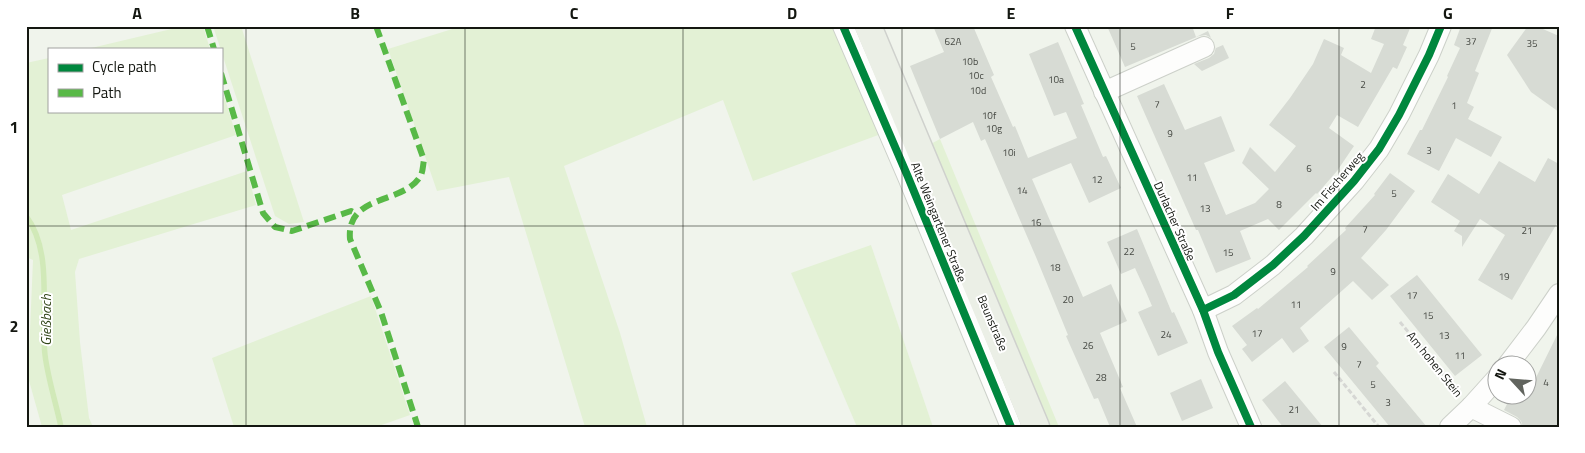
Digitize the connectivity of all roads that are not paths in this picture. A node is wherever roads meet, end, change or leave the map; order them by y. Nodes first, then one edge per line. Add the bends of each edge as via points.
1 (843, 26) edge
2 (868, 26) edge
3 (1075, 26) edge
4 (1441, 26) edge
5 (1204, 46) dead end
6 (1104, 92) junction
7 (1559, 294) edge
8 (1203, 310) junction
9 (1515, 356) edge
10 (1488, 388) edge
11 (1471, 407) junction
12 (1011, 427) edge
13 (1036, 427) edge
14 (1252, 427) edge
15 (1450, 427) edge
16 (1511, 427) edge

1 - 12 street, Alte Weingartener Straße
2 - 13 main road, Beunstraße
3 - 6 street, Durlacher Straße
4 - 8 street, Im Fischerweg via 1399,115 1354,182 1273,265 1234,294
5 - 6 street
6 - 8 street, Durlacher Straße
7 - 9 street
8 - 14 street, Durlacher Straße
10 - 11 street, Am hohen Stein
11 - 15 street, Am hohen Stein
11 - 16 street

